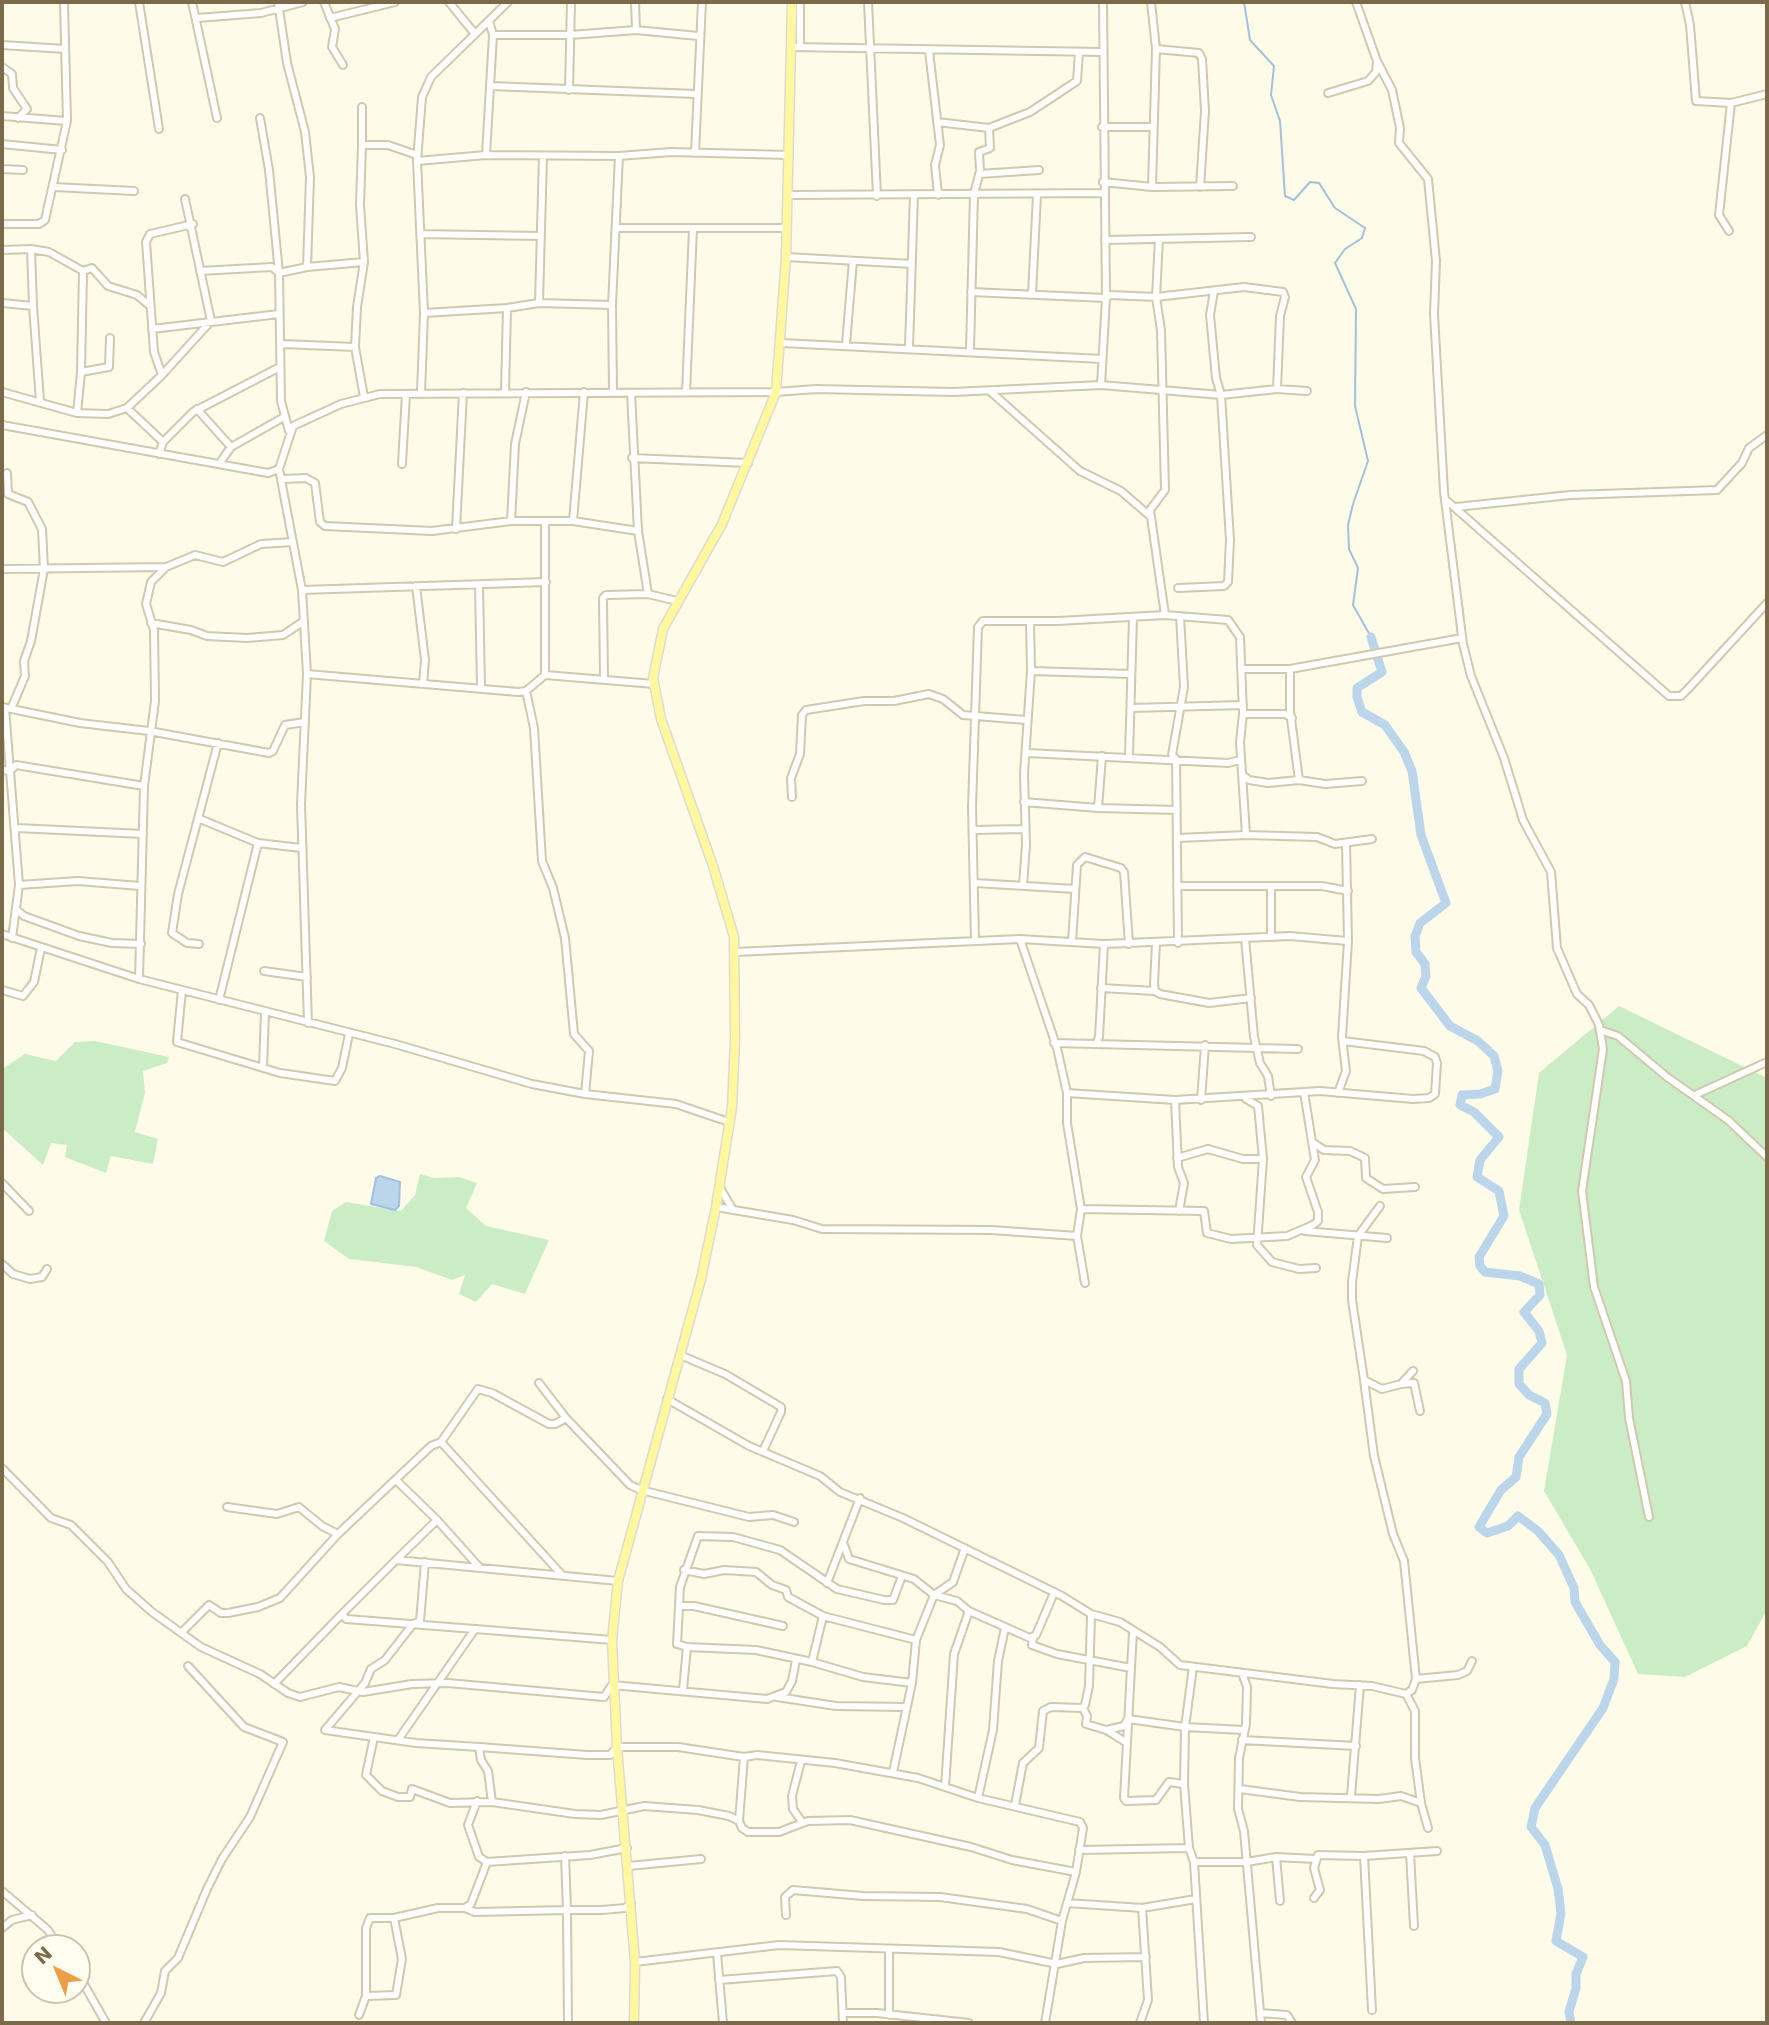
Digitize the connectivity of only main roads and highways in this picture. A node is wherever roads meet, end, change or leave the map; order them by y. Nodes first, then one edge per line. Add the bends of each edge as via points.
1 (792, 2) edge
2 (635, 2023) edge

1 - 2 main road via 796,47 776,392 712,545 677,601 659,641 653,684 723,897 735,952 734,1076 701,1279 618,1581 612,1685 629,1866

